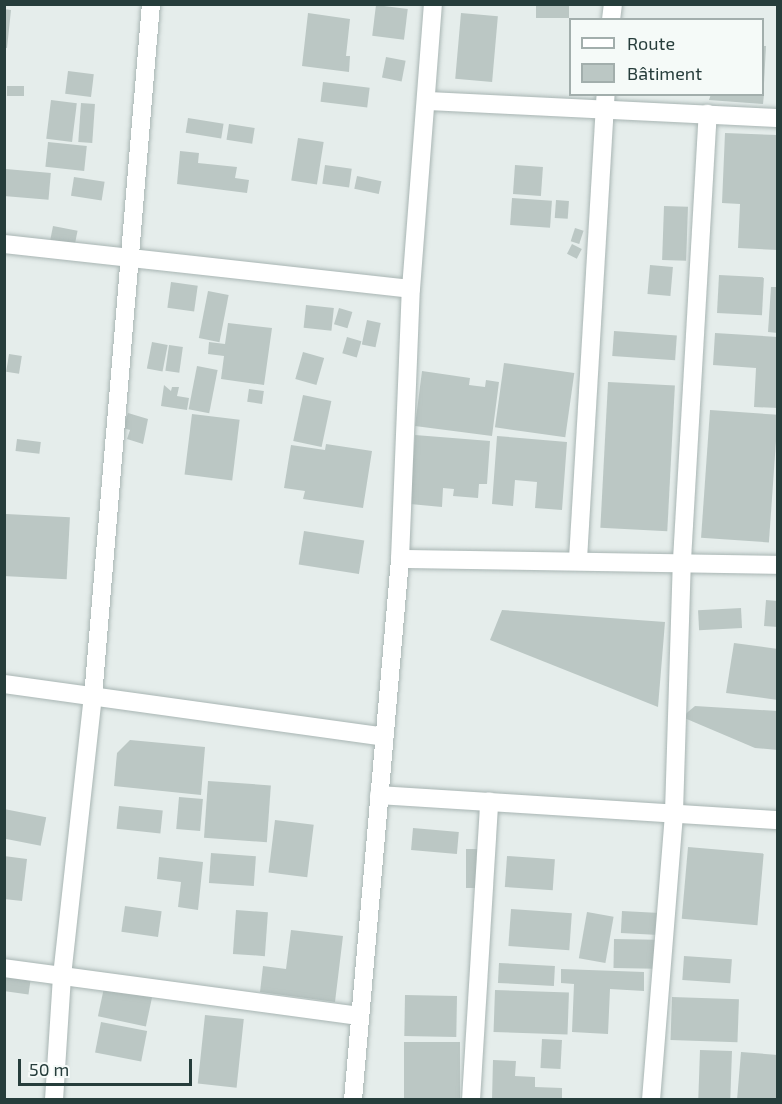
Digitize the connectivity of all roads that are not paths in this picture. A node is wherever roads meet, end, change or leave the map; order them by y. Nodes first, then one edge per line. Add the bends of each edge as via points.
1 (151, 4) edge
2 (433, 4) edge
3 (428, 100) junction
4 (605, 102) edge
5 (708, 114) junction
6 (777, 118) edge
7 (4, 244) edge
8 (132, 256) junction
9 (411, 289) junction
10 (400, 559) junction
11 (578, 559) junction
12 (682, 560) junction
13 (777, 565) edge
14 (4, 684) edge
15 (93, 697) junction
16 (384, 736) junction
17 (379, 795) junction
18 (489, 802) junction
19 (674, 812) junction
20 (777, 820) edge
21 (4, 968) edge
22 (62, 976) junction
23 (358, 1016) junction
24 (54, 1100) edge
25 (353, 1100) edge
26 (471, 1100) edge
27 (651, 1100) edge

1 - 8 street
2 - 3 street
3 - 4 street
3 - 9 street
4 - 5 street
4 - 11 street
5 - 6 street
5 - 12 street
7 - 8 street
8 - 9 street
8 - 15 street
9 - 10 street
10 - 11 street
10 - 16 street
11 - 12 street
12 - 13 street
12 - 19 street
14 - 15 street
15 - 16 street
15 - 22 street
16 - 17 street
17 - 18 street
17 - 23 street
18 - 19 street
18 - 26 street
19 - 20 street
19 - 27 street
21 - 22 street
22 - 23 street
22 - 24 street
23 - 25 street

